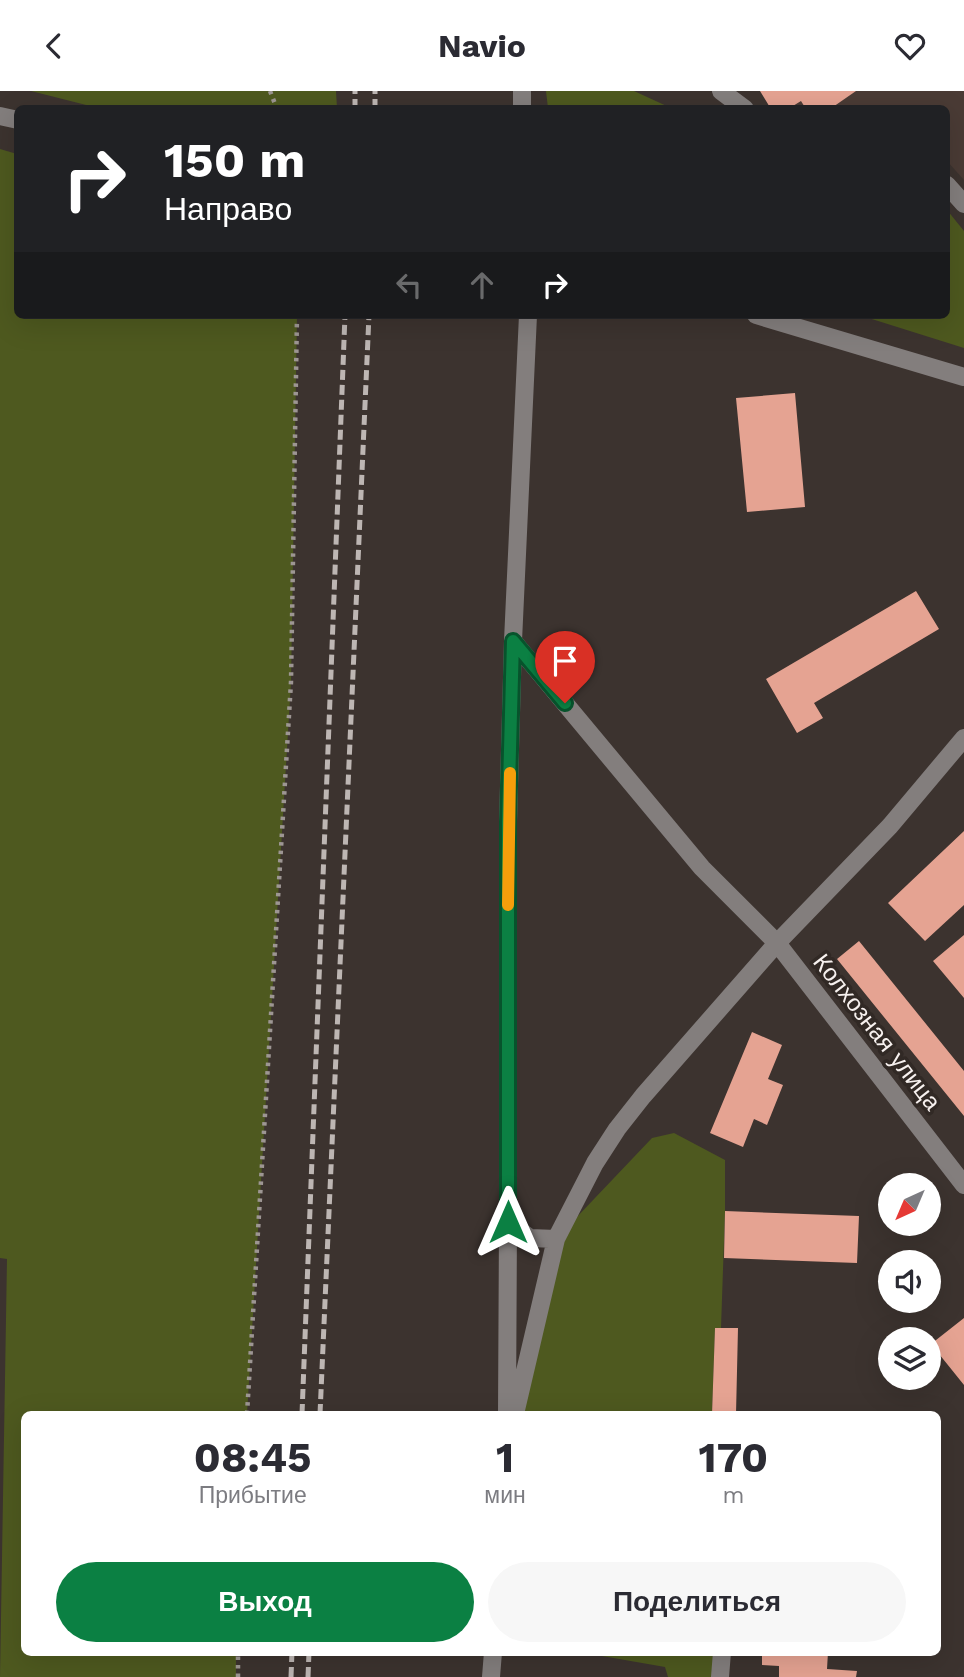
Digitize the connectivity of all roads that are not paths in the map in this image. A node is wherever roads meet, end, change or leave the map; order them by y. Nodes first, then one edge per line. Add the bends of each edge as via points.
1 (720, 91) edge
2 (739, 105) edge
3 (950, 188) edge
4 (964, 204) edge
5 (528, 319) edge
6 (770, 319) edge
7 (964, 377) edge
8 (513, 641) junction
9 (964, 738) edge
10 (777, 943) junction
11 (964, 1185) edge
12 (508, 1222) junction
13 (556, 1239) junction
14 (507, 1411) edge
15 (516, 1411) edge
16 (493, 1656) edge
17 (722, 1656) edge
18 (491, 1677) edge
19 (720, 1677) edge

1 - 2 street
3 - 4 street
5 - 8 street
6 - 7 street
8 - 10 street, Колхозная улица via 702,868
8 - 12 street
9 - 10 street via 890,826
10 - 11 street, Колхозная улица
10 - 13 street via 617,1129
12 - 13 street via 530,1238
12 - 14 street
13 - 15 street
16 - 18 street
17 - 19 street

